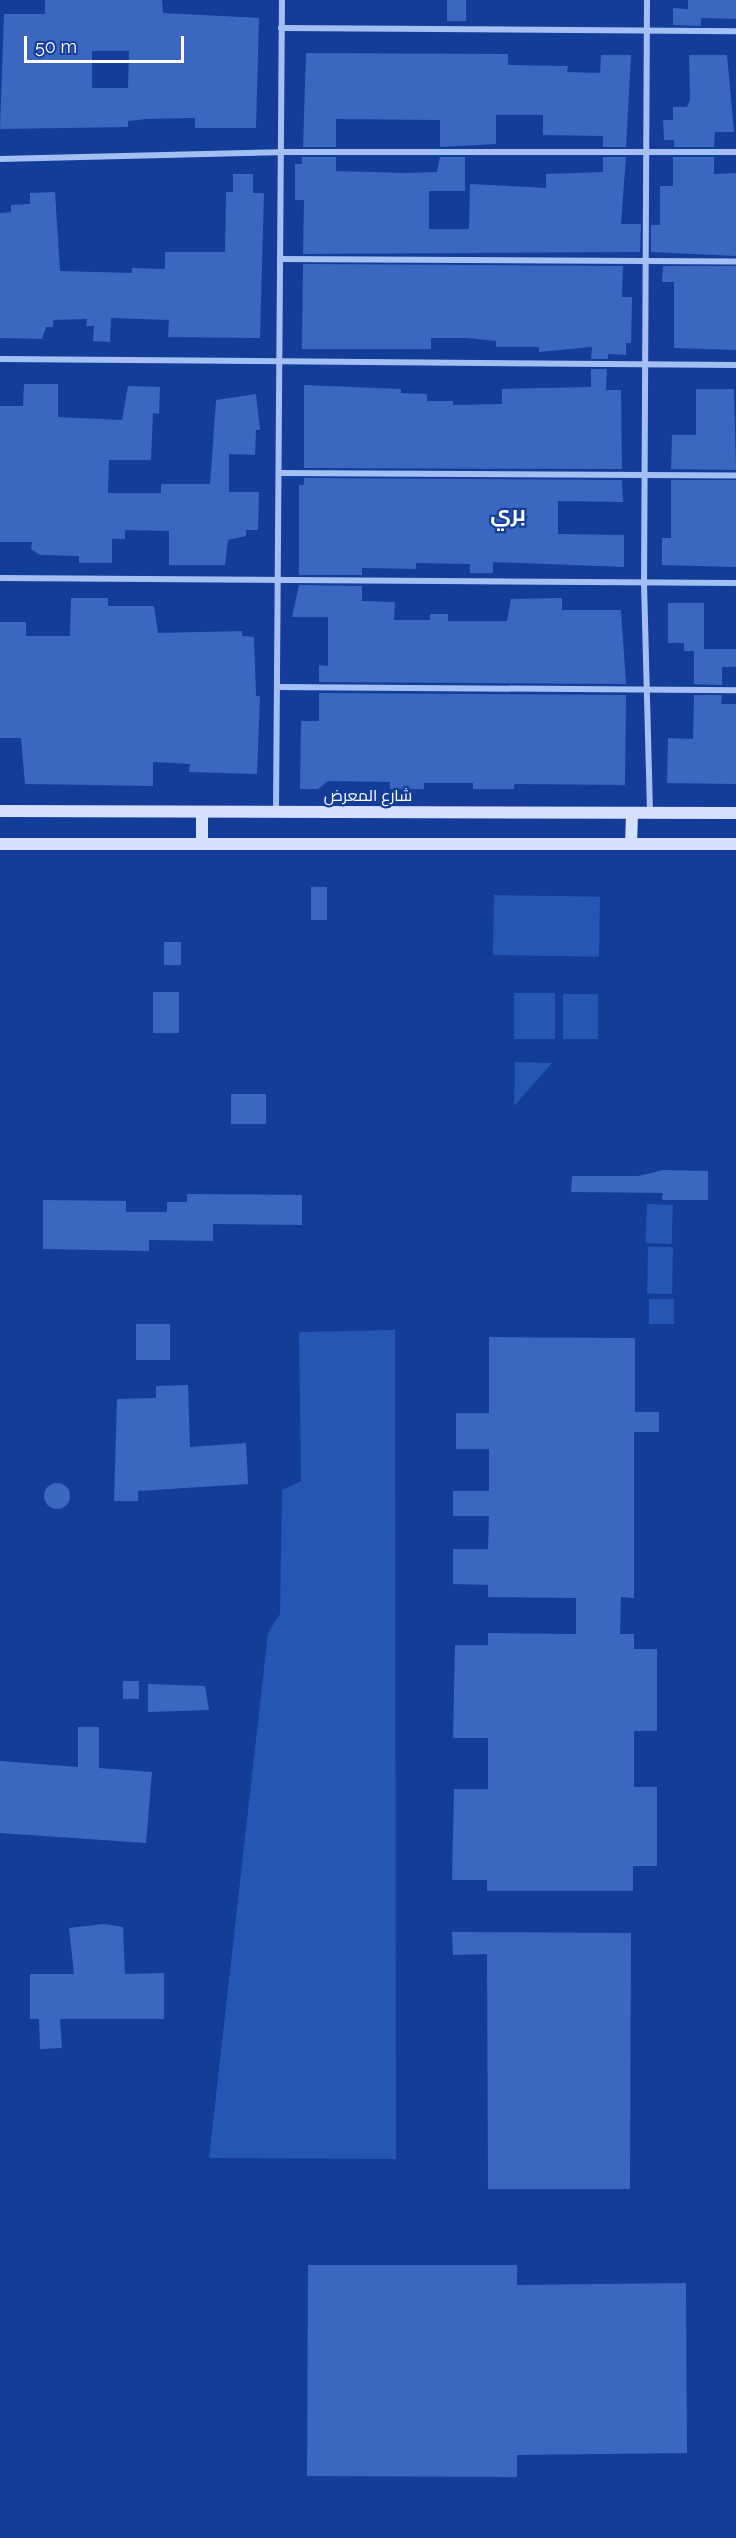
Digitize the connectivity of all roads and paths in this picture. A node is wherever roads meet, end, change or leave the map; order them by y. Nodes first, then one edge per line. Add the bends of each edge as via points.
1 (282, 0) edge
2 (647, 0) edge
3 (281, 28) junction
4 (646, 29) junction
5 (736, 31) edge
6 (280, 152) junction
7 (736, 152) edge
8 (646, 154) junction
9 (0, 159) edge
10 (280, 259) junction
11 (647, 261) junction
12 (736, 261) edge
13 (0, 359) edge
14 (647, 363) junction
15 (279, 364) junction
16 (736, 365) edge
17 (279, 472) junction
18 (736, 475) edge
19 (644, 476) junction
20 (0, 578) edge
21 (278, 579) junction
22 (736, 583) edge
23 (644, 584) junction
24 (277, 687) junction
25 (648, 689) junction
26 (736, 690) edge
27 (0, 811) edge
28 (202, 812) junction
29 (276, 812) junction
30 (632, 813) junction
31 (650, 813) junction
32 (736, 813) edge
33 (0, 844) edge
34 (202, 844) junction
35 (631, 844) junction
36 (736, 844) edge

1 - 3 street
2 - 4 street
3 - 4 street
3 - 6 street
4 - 5 street
4 - 8 street
6 - 8 street
6 - 9 street
6 - 10 street
7 - 8 street
8 - 11 street
10 - 11 street
10 - 15 street
11 - 12 street
11 - 14 street
13 - 15 street
14 - 15 street
14 - 16 street
14 - 19 street
15 - 17 street
17 - 19 street
17 - 21 street
18 - 19 street
19 - 23 street
20 - 21 street
21 - 23 street
21 - 24 street
22 - 23 street
23 - 25 street
24 - 25 street
24 - 29 street
25 - 26 street
25 - 31 street
27 - 28 main road, شارع المعرض
28 - 29 main road, شارع المعرض
28 - 34 main road
29 - 30 main road, شارع المعرض
30 - 31 main road, شارع المعرض
30 - 35 main road
31 - 32 main road, شارع المعرض
33 - 34 main road
34 - 35 main road
35 - 36 main road

